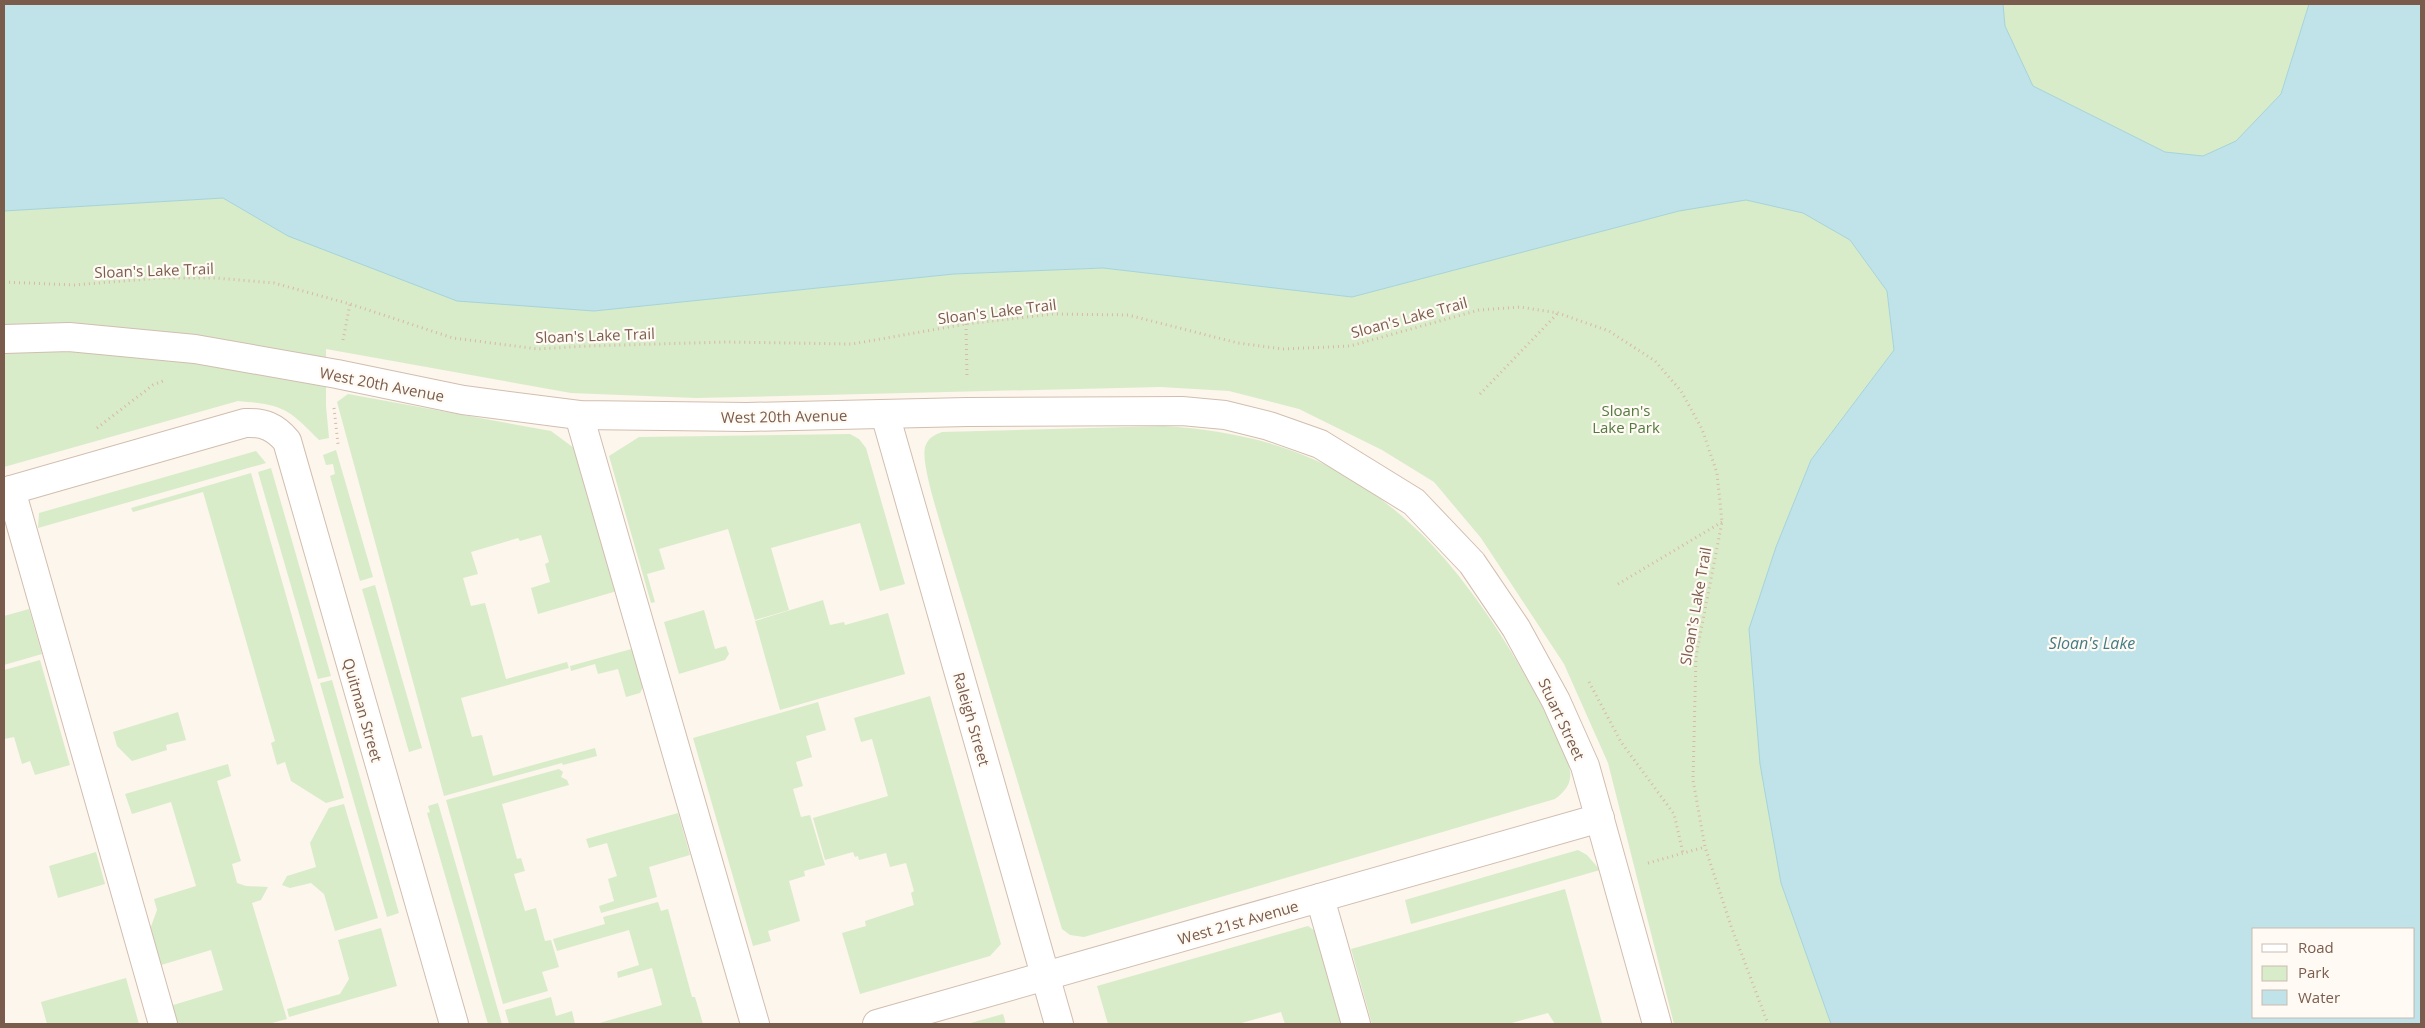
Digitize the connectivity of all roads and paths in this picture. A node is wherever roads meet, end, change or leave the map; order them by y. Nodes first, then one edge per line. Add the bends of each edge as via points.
1 (4, 282) edge
2 (1558, 313) junction
3 (966, 324) junction
4 (4, 339) edge
5 (1480, 394) dead end
6 (967, 412) junction
7 (885, 414) junction
8 (578, 415) junction
9 (1368, 472) joint
10 (7, 491) edge
11 (1722, 522) junction
12 (1618, 584) dead end
13 (1589, 682) dead end
14 (1600, 818) junction
15 (1705, 847) junction
16 (1683, 853) junction
17 (1614, 872) junction
18 (1320, 898) junction
19 (1045, 976) junction
20 (163, 1024) edge
21 (454, 1024) edge
22 (755, 1024) edge
23 (877, 1024) edge
24 (1059, 1024) edge
25 (1356, 1024) edge
26 (1657, 1024) edge
27 (1768, 1024) edge

1 - 3 path, Sloan's Lake Trail via 74,285 160,278 216,278 274,283 452,338 538,350 726,342 852,344
2 - 3 path, Sloan's Lake Trail via 1520,307 1479,310 1350,346 1283,349 1238,343 1128,315 1053,314
2 - 5 path
2 - 11 path, Sloan's Lake Trail via 1610,331 1655,361 1681,391 1702,429 1718,473
3 - 6 path
4 - 8 street, West 20th Avenue via 69,338 195,349 463,400
6 - 7 street, West 20th Avenue
6 - 9 street, West 20th Avenue via 1182,411 1226,415 1320,444
7 - 8 street, West 20th Avenue via 747,418
7 - 19 street, Raleigh Street
8 - 22 street
9 - 14 street, Stuart Street via 1414,502 1472,563 1516,628 1556,701 1582,758
10 - 20 street
10 - 21 street, Quitman Street via 245,423 268,425 287,441
11 - 12 path
11 - 15 path, Sloan's Lake Trail via 1696,656 1693,780
13 - 16 path via 1621,742 1674,814
14 - 17 street, Stuart Street
14 - 18 street, West 21st Avenue
15 - 16 path
15 - 27 path, Sloan's Lake Trail
16 - 17 path
17 - 26 street, Stuart Street
18 - 19 street, West 21st Avenue
18 - 25 street
19 - 23 street, West 21st Avenue
19 - 24 street, Raleigh Street

